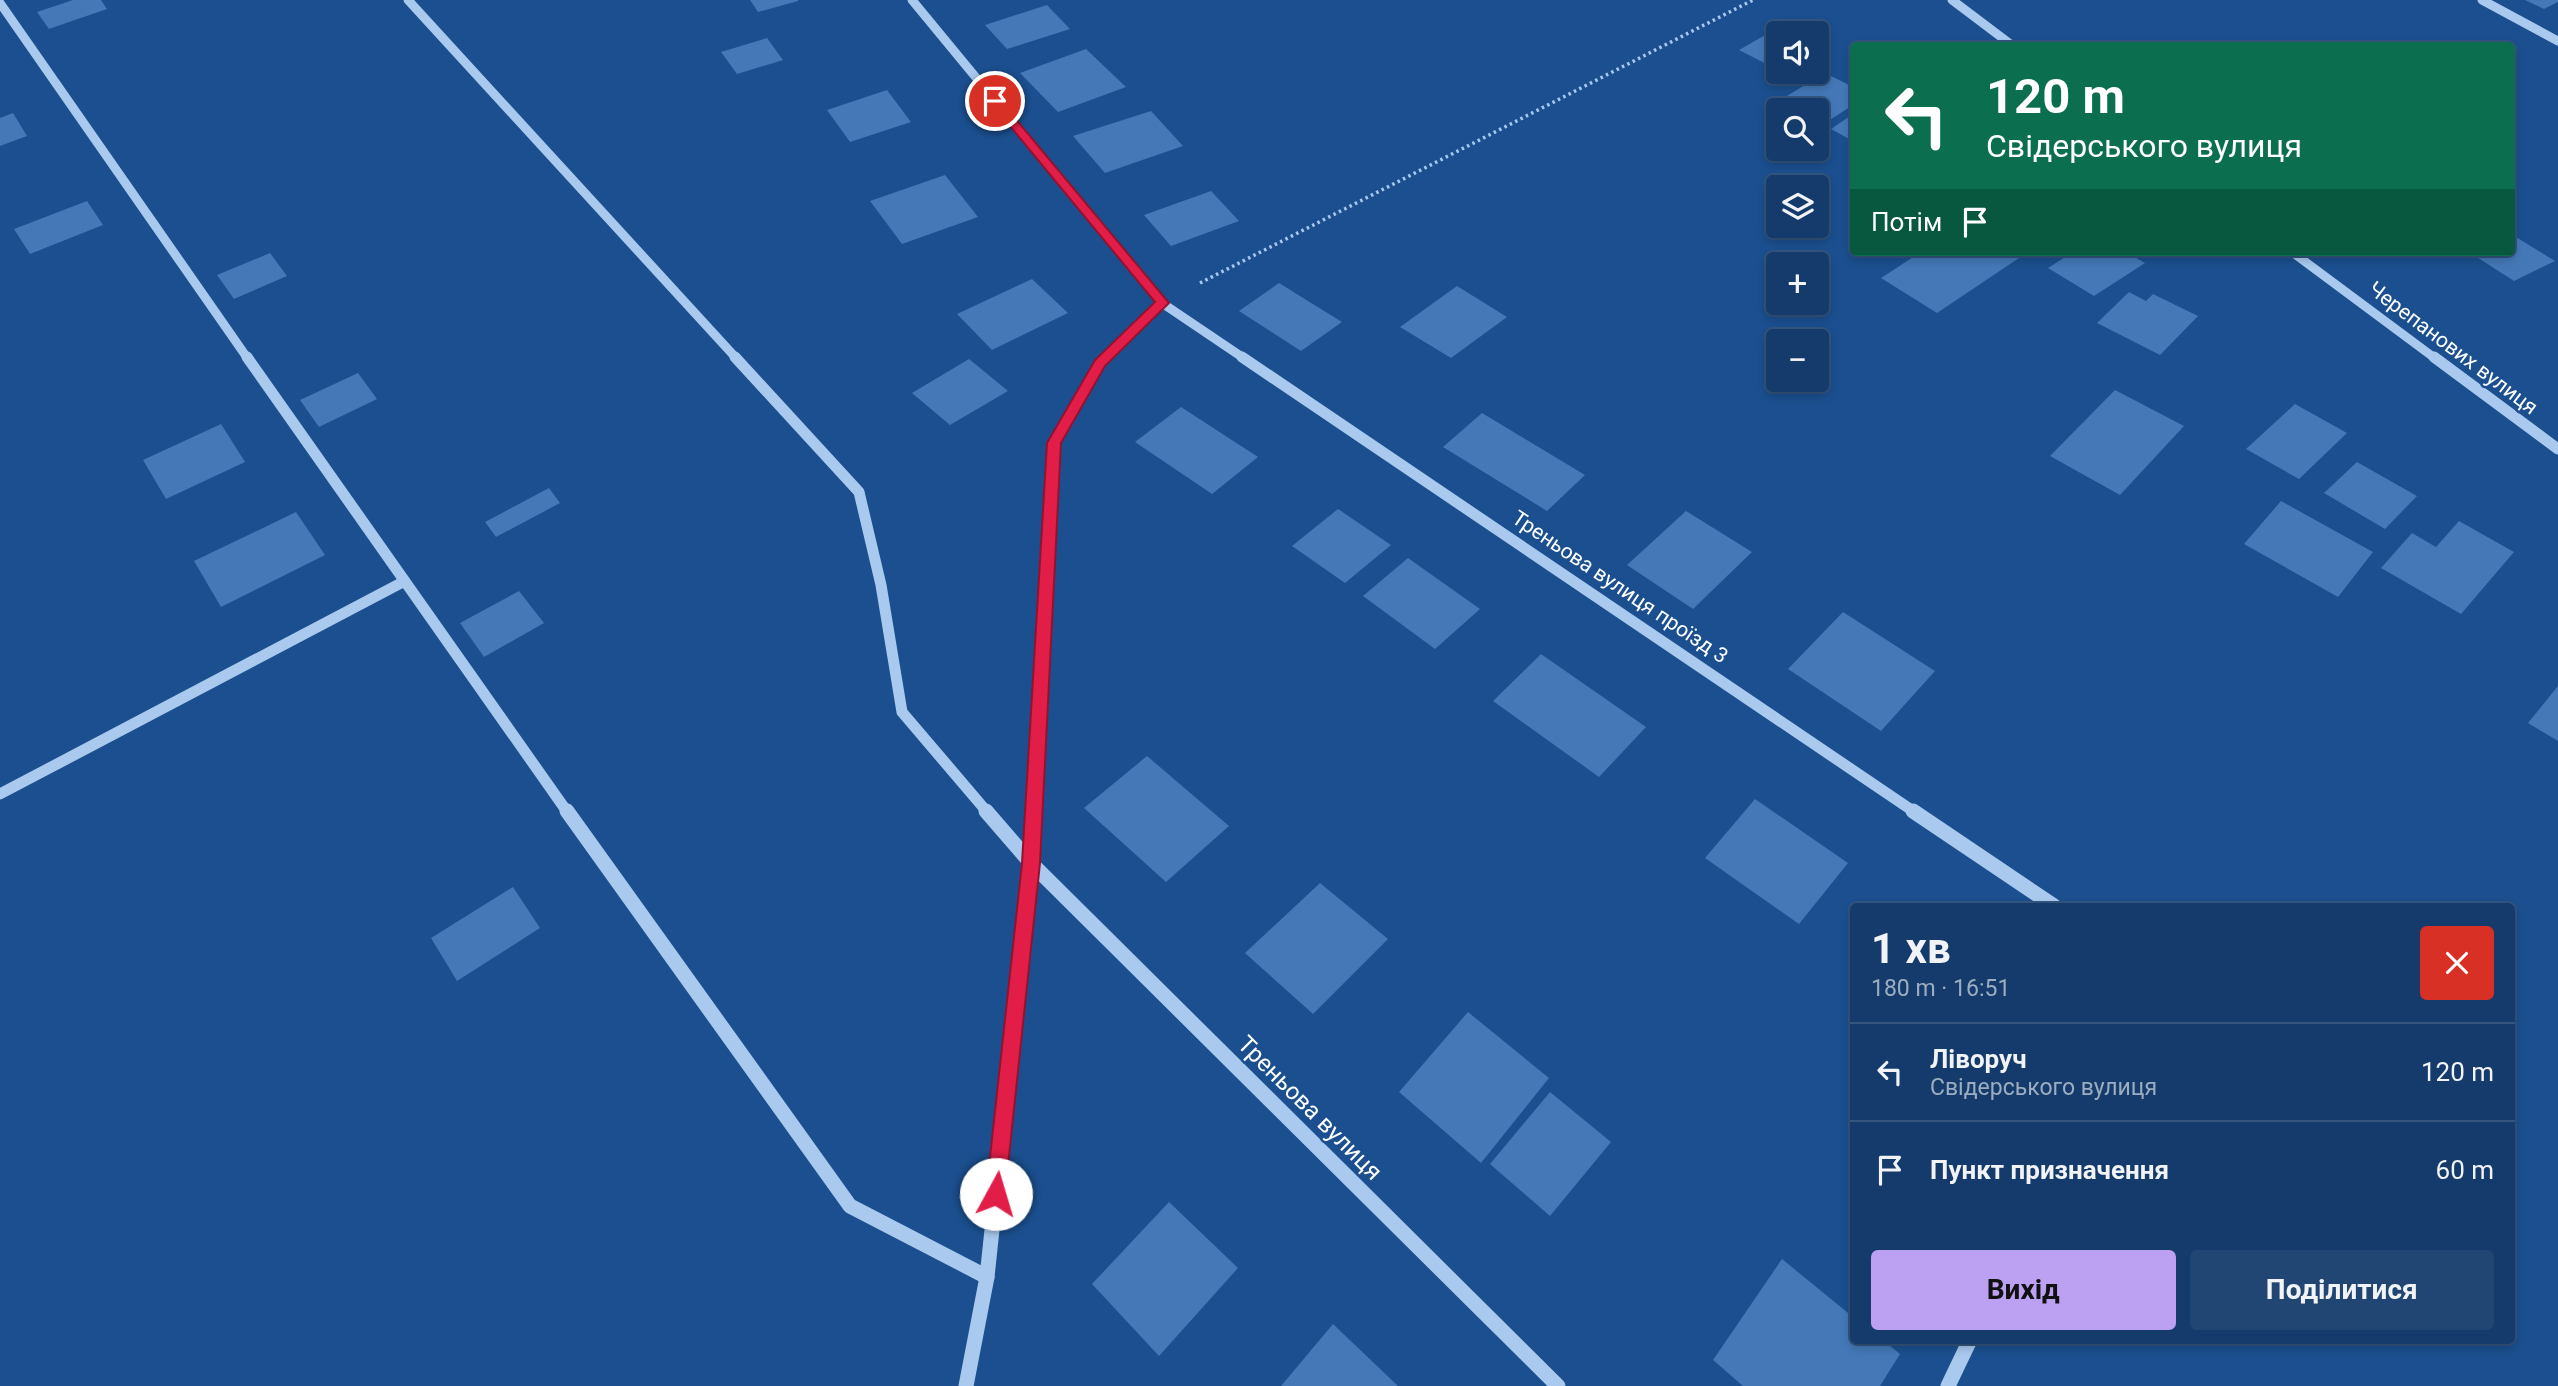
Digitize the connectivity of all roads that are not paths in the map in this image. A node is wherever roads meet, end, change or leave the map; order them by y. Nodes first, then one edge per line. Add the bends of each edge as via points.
1 (408, 0) edge
2 (912, 0) edge
3 (1952, 0) edge
4 (2482, 0) edge
5 (0, 4) edge
6 (2558, 41) edge
7 (2008, 42) edge
8 (2297, 256) edge
9 (1162, 303) junction
10 (2558, 449) edge
11 (403, 582) junction
12 (0, 794) edge
13 (1031, 863) junction
14 (2050, 903) edge
15 (987, 1277) junction
16 (1968, 1344) edge
17 (966, 1386) edge
18 (1558, 1386) edge
19 (1948, 1386) edge

1 - 13 street via 859,492 881,585 902,712
2 - 9 street, Треньова вулиця проїзд 3
3 - 7 street
4 - 6 street
5 - 11 street
8 - 10 street, Черепанових вулиця
9 - 13 street via 1100,363 1054,443
9 - 14 street, Треньова вулиця проїзд 3
11 - 12 street
11 - 15 street via 850,1206
13 - 15 street
13 - 18 street, Треньова вулиця
15 - 17 street
16 - 19 street

